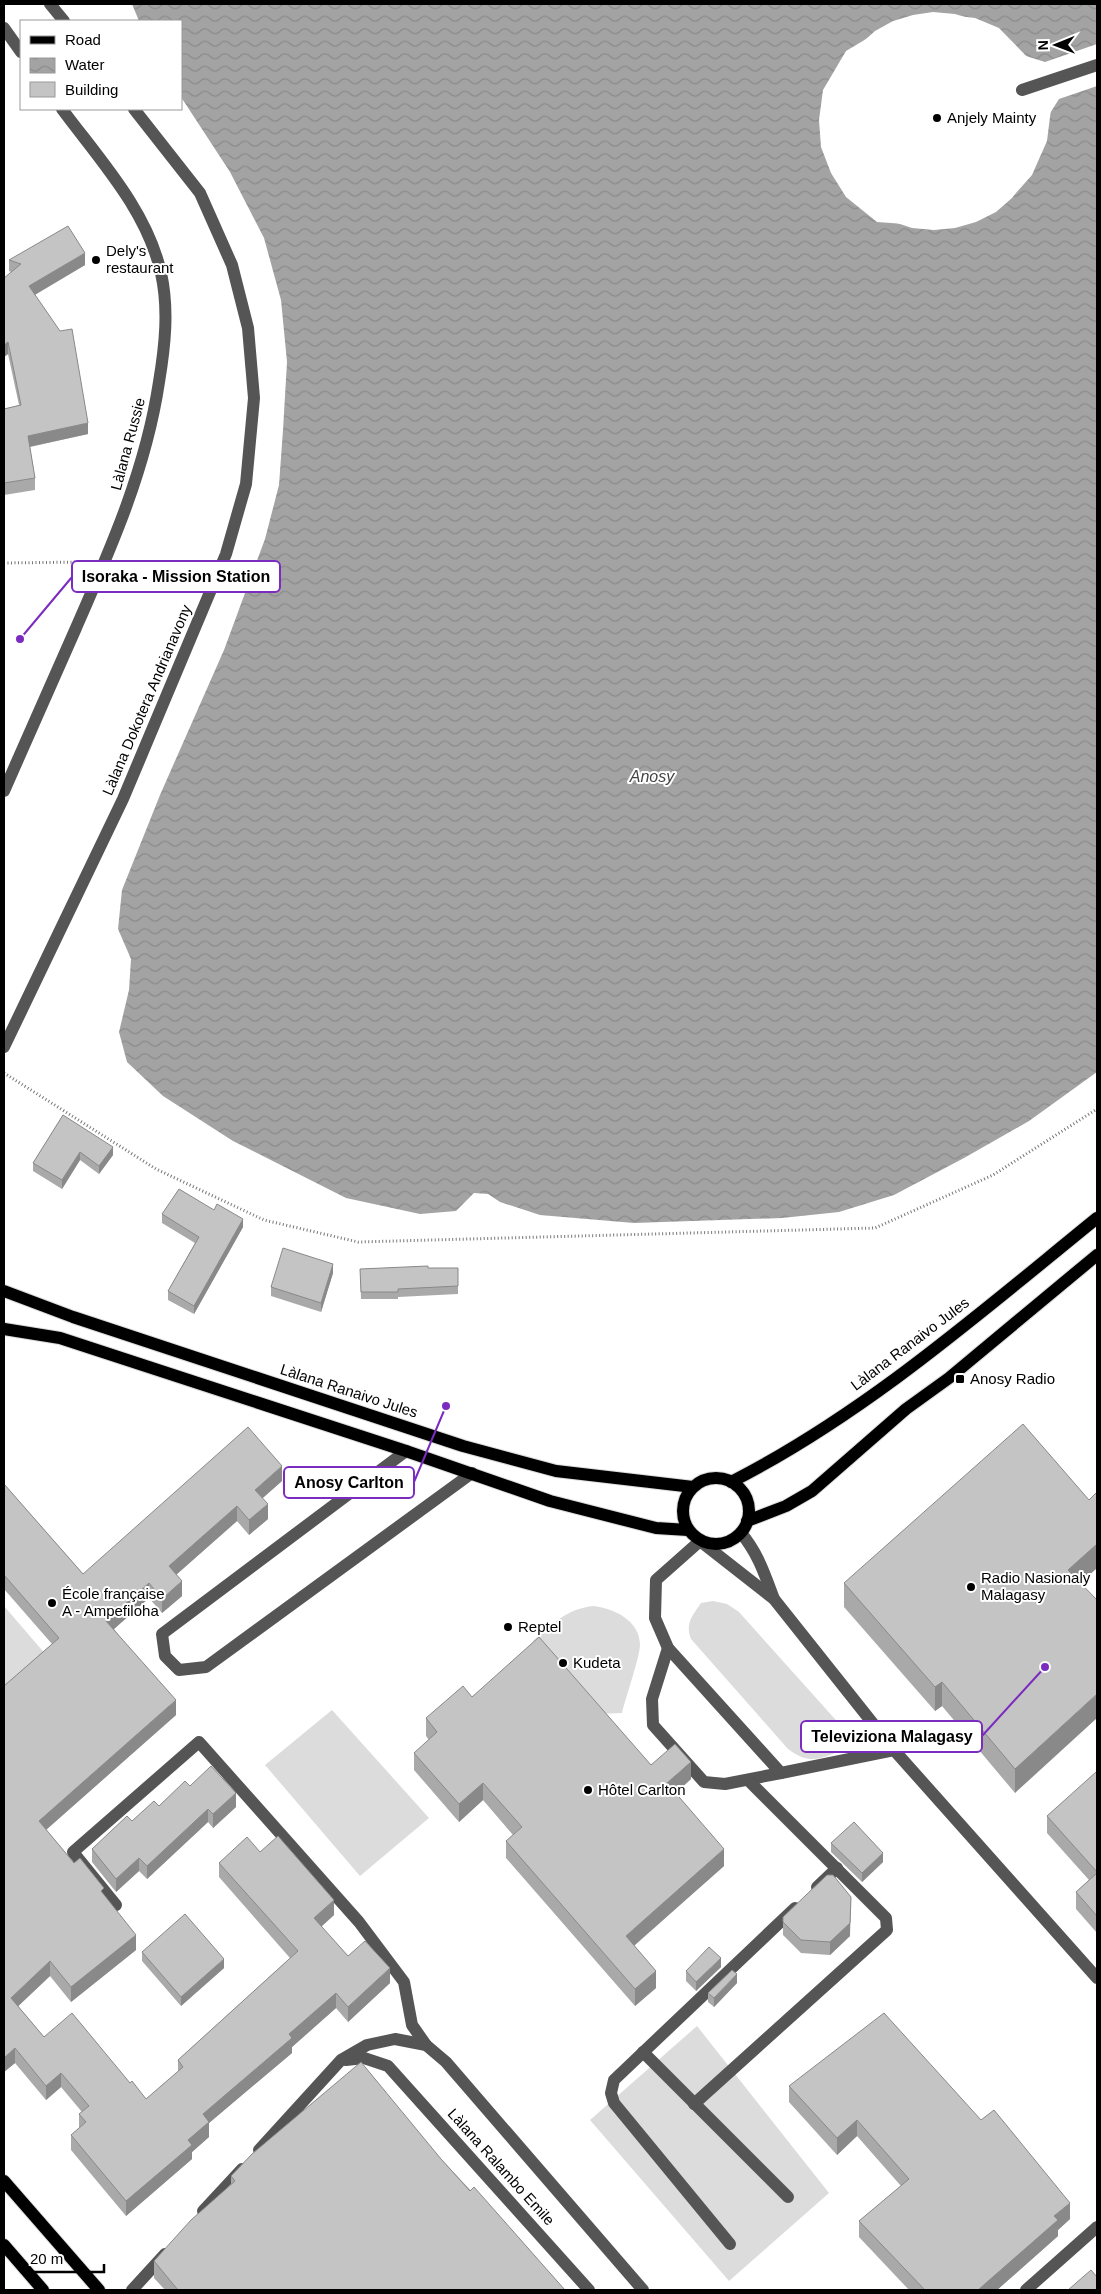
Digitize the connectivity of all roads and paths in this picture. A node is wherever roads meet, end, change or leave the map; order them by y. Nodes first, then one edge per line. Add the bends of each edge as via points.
1 (50, 4) edge
2 (63, 20) edge
3 (4, 28) edge
4 (20, 51) edge
5 (1097, 65) edge
6 (1022, 90) dead end
7 (63, 110) edge
8 (135, 110) edge
9 (105, 561) junction
10 (4, 563) edge
11 (4, 791) edge
12 (4, 1047) edge
13 (4, 1073) edge
14 (1097, 1109) edge
15 (1097, 1218) edge
16 (1097, 1255) edge
17 (4, 1291) edge
18 (4, 1329) edge
19 (406, 1451) junction
20 (472, 1473) junction
21 (731, 1482) junction
22 (694, 1487) junction
23 (744, 1527) junction
24 (688, 1530) junction
25 (700, 1541) junction
26 (774, 1599) junction
27 (668, 1648) junction
28 (894, 1750) junction
29 (781, 1773) junction
30 (748, 1780) junction
31 (837, 1868) junction
32 (116, 1905) dead end
33 (1097, 1978) edge
34 (426, 2045) junction
35 (643, 2052) junction
36 (341, 2060) junction
37 (694, 2104) junction
38 (4, 2181) edge
39 (788, 2197) dead end
40 (197, 2218) edge
41 (1097, 2227) edge
42 (730, 2244) dead end
43 (4, 2245) edge
44 (171, 2247) edge
45 (44, 2290) edge
46 (99, 2290) edge
47 (132, 2290) edge
48 (589, 2290) edge
49 (643, 2290) edge
50 (1026, 2290) edge

1 - 2 street
3 - 4 street
5 - 6 street
7 - 9 street, Làlana Russie via 129,201 148,233 160,272 166,310 163,360 153,422 132,494
8 - 12 street, Làlana Dokotera Andrianavony via 200,192 232,264 248,328 254,398 246,484 226,554 123,799
9 - 10 path
9 - 11 street, Làlana Russie
13 - 14 path via 156,1169 183,1182 264,1220 358,1242 875,1228 992,1175
15 - 21 main road, Làlana Ranaivo Jules via 926,1356 780,1457
16 - 23 main road via 949,1378 906,1409 812,1491
17 - 22 main road, Làlana Ranaivo Jules via 73,1317 463,1446 556,1471
18 - 19 main road via 60,1338
19 - 20 main road
19 - 20 street via 162,1634 165,1656 180,1670 206,1667
20 - 24 main road via 570,1506 656,1528
21 - 22 main road via 712,1478
21 - 23 main road via 746,1498 749,1510
22 - 24 main road via 686,1496 683,1508
23 - 25 main road via 729,1542 714,1545
23 - 26 street
24 - 25 main road
25 - 26 street
25 - 27 street via 656,1580 655,1618
26 - 28 street
27 - 29 street
27 - 30 street via 652,1699 653,1725 704,1782 725,1784
28 - 29 street
28 - 33 street
29 - 30 street
30 - 31 street
31 - 35 street
31 - 37 street via 886,1918 888,1930
32 - 34 street via 73,1852 198,1742 359,1922 404,1982 412,2025
34 - 36 street via 395,2039 367,2045
34 - 49 street via 446,2062
35 - 37 street
35 - 42 street via 614,2080 611,2093 614,2104
36 - 40 street
36 - 48 street, Làlana Ralambo Emile via 364,2058 388,2066
37 - 39 street
38 - 46 main road
41 - 50 street
43 - 45 main road
44 - 47 street

